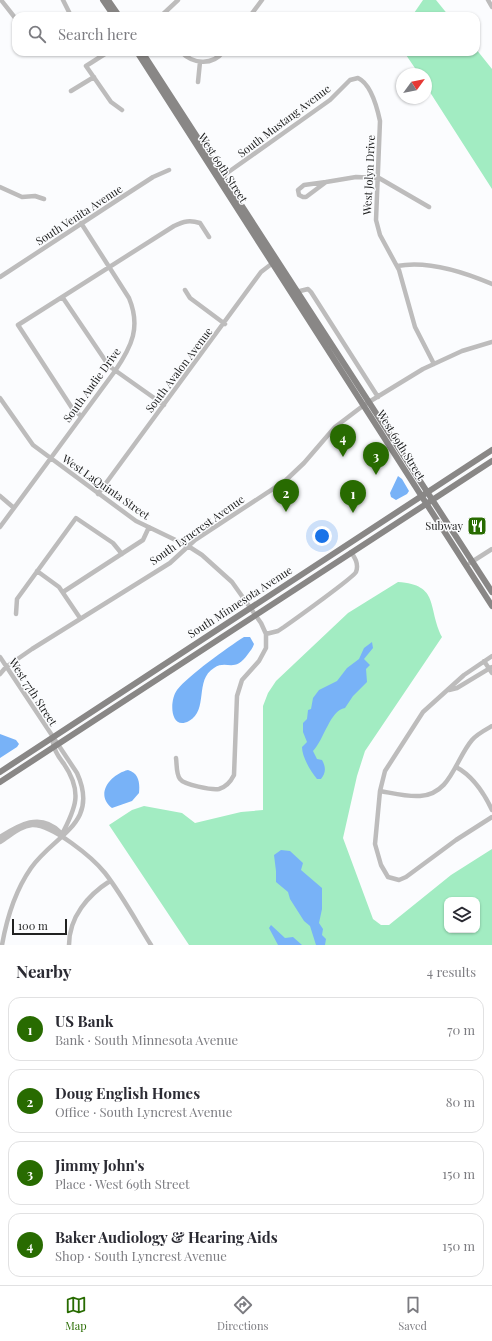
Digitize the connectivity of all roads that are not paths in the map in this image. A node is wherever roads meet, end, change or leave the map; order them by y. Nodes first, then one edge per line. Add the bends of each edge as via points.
1 (1, 0) edge
2 (63, 0) edge
3 (103, 0) edge
4 (108, 0) edge
5 (178, 0) edge
6 (262, 0) edge
7 (488, 0) edge
8 (492, 7) edge
9 (69, 12) edge
10 (111, 12) edge
11 (116, 12) edge
12 (164, 12) edge
13 (253, 12) edge
14 (12, 14) edge
15 (102, 56) edge
16 (140, 56) edge
17 (145, 56) edge
18 (186, 56) edge
19 (218, 56) edge
20 (200, 62) junction
21 (94, 77) junction
22 (358, 78) joint
23 (198, 82) dead end
24 (71, 90) dead end
25 (122, 110) dead end
26 (169, 170) dead end
27 (221, 178) junction
28 (379, 178) junction
29 (326, 182) junction
30 (0, 188) edge
31 (44, 199) dead end
32 (429, 208) dead end
33 (81, 223) junction
34 (209, 237) dead end
35 (275, 262) junction
36 (398, 266) junction
37 (109, 267) junction
38 (0, 277) edge
39 (492, 284) edge
40 (185, 290) dead end
41 (295, 293) junction
42 (63, 298) junction
43 (224, 324) junction
44 (492, 342) edge
45 (434, 364) junction
46 (115, 371) junction
47 (378, 396) junction
48 (0, 398) edge
49 (367, 403) junction
50 (164, 405) junction
51 (81, 416) junction
52 (492, 450) edge
53 (50, 459) junction
54 (492, 461) edge
55 (98, 494) junction
56 (424, 494) junction
57 (0, 496) edge
58 (432, 500) junction
59 (426, 504) junction
60 (14, 508) junction
61 (0, 527) edge
62 (149, 528) junction
63 (188, 546) junction
64 (492, 549) edge
65 (351, 552) junction
66 (122, 554) junction
67 (472, 562) junction
68 (466, 566) junction
69 (37, 571) junction
70 (63, 592) junction
71 (492, 592) edge
72 (492, 606) edge
73 (250, 607) junction
74 (16, 614) dead end
75 (255, 614) junction
76 (80, 618) junction
77 (266, 634) junction
78 (492, 656) edge
79 (0, 657) edge
80 (484, 661) junction
81 (6, 667) junction
82 (0, 668) edge
83 (490, 668) edge
84 (492, 673) edge
85 (0, 674) edge
86 (449, 690) junction
87 (492, 726) edge
88 (52, 737) junction
89 (55, 744) junction
90 (176, 758) dead end
91 (456, 767) junction
92 (0, 772) edge
93 (0, 782) edge
94 (380, 791) junction
95 (492, 810) edge
96 (492, 817) edge
97 (62, 836) junction
98 (0, 837) edge
99 (0, 842) edge
100 (110, 881) junction
101 (2, 929) edge
102 (2, 945) edge
103 (69, 945) edge
104 (152, 945) edge

1 - 14 street
2 - 9 street
3 - 10 main road
4 - 11 main road
5 - 12 street
6 - 13 street
7 - 8 street
15 - 21 street via 86,66
16 - 27 main road, West 69th Street
17 - 27 main road, West 69th Street
18 - 20 street
19 - 20 street
20 - 23 street
21 - 24 street
21 - 25 street via 111,102
22 - 27 street, South Mustang Avenue via 350,80 330,100
22 - 28 street, West Jolyn Drive via 364,81 380,120
26 - 33 street, South Venita Avenue via 153,177
27 - 35 main road, West 69th Street
28 - 29 street via 356,177
28 - 32 street
28 - 36 street, West Jolyn Drive via 376,220
29 - 29 street via 304,185 298,193 306,197
30 - 31 street via 22,197 35,196
33 - 37 street, South Audie Drive
33 - 38 street, South Venita Avenue
34 - 37 street via 200,223 183,221
35 - 41 main road, West 69th Street
35 - 43 street, South Avalon Avenue via 261,272
36 - 39 street via 429,265
36 - 45 street, West Jolyn Drive via 415,327
37 - 42 street
37 - 46 street, South Audie Drive via 129,298 134,309 135,322 132,344
40 - 43 street via 190,298
41 - 47 street, West 69th Street via 304,289 311,292
41 - 49 main road, West 69th Street
42 - 46 street via 104,361
42 - 51 street via 18,325 72,408
43 - 50 street, South Avalon Avenue
44 - 45 street, South Lyncrest Avenue via 462,351
45 - 47 street, South Lyncrest Avenue
46 - 50 street
46 - 51 street, South Audie Drive
47 - 49 street, South Lyncrest Avenue
48 - 53 street, West LaQuinta Street via 25,436
49 - 56 main road, West 69th Street
49 - 63 street, South Lyncrest Avenue via 334,427 285,481
50 - 55 street, South Avalon Avenue
51 - 53 street, South Audie Drive
52 - 56 main road, South Minnesota Avenue
53 - 55 street, West LaQuinta Street
53 - 60 street, South Audie Drive
54 - 58 main road, South Minnesota Avenue
55 - 62 street, West LaQuinta Street
56 - 58 main road, West 69th Street
56 - 59 main road, West 69th Street
56 - 73 main road, South Minnesota Avenue
57 - 60 street
58 - 59 main road, South Minnesota Avenue
58 - 67 main road, West 69th Street
59 - 65 main road, South Minnesota Avenue
59 - 68 main road, West 69th Street
60 - 61 street, South Audie Drive
62 - 63 street, West LaQuinta Street
62 - 66 street via 143,540
63 - 73 street, West LaQuinta Street via 222,571
63 - 76 street, South Lyncrest Avenue via 170,563
64 - 67 street
65 - 75 main road, South Minnesota Avenue
65 - 77 street via 358,567 352,578 278,631
66 - 69 street via 113,543 76,518
66 - 70 street
67 - 68 street
67 - 71 main road, West 69th Street
68 - 72 main road, West 69th Street
69 - 70 street via 60,587
69 - 74 street via 17,599
70 - 76 street
73 - 75 street, West LaQuinta Street
73 - 88 main road, South Minnesota Avenue
75 - 77 street, West LaQuinta Street
75 - 89 main road, South Minnesota Avenue
76 - 81 street, South Lyncrest Avenue
77 - 90 street via 266,648 259,661 242,680 236,696 234,775 231,781 218,789 186,784 181,781 178,774
78 - 80 street
79 - 81 street, West 77th Street
80 - 83 street
80 - 86 street
81 - 82 street
81 - 85 street
81 - 88 street, West 77th Street
83 - 84 street
83 - 86 street via 457,688
86 - 94 street via 423,712 385,771
87 - 91 street via 472,740
88 - 89 street, West 77th Street
88 - 92 main road, South Minnesota Avenue
89 - 93 main road
89 - 97 street, West 77th Street via 76,793 74,811
89 - 97 street, West 77th Street via 77,773 82,784 83,797 77,822
91 - 94 street via 443,787 430,794 418,796
91 - 95 street via 477,785
94 - 96 street via 375,844 385,872 393,879 406,877
97 - 98 street via 51,825 31,821
97 - 99 street via 45,827 31,825
97 - 100 street via 101,869
97 - 101 street, West 77th Street via 38,860 24,879
100 - 103 street via 94,893 81,908 73,924
100 - 104 street
101 - 102 street, West 77th Street

